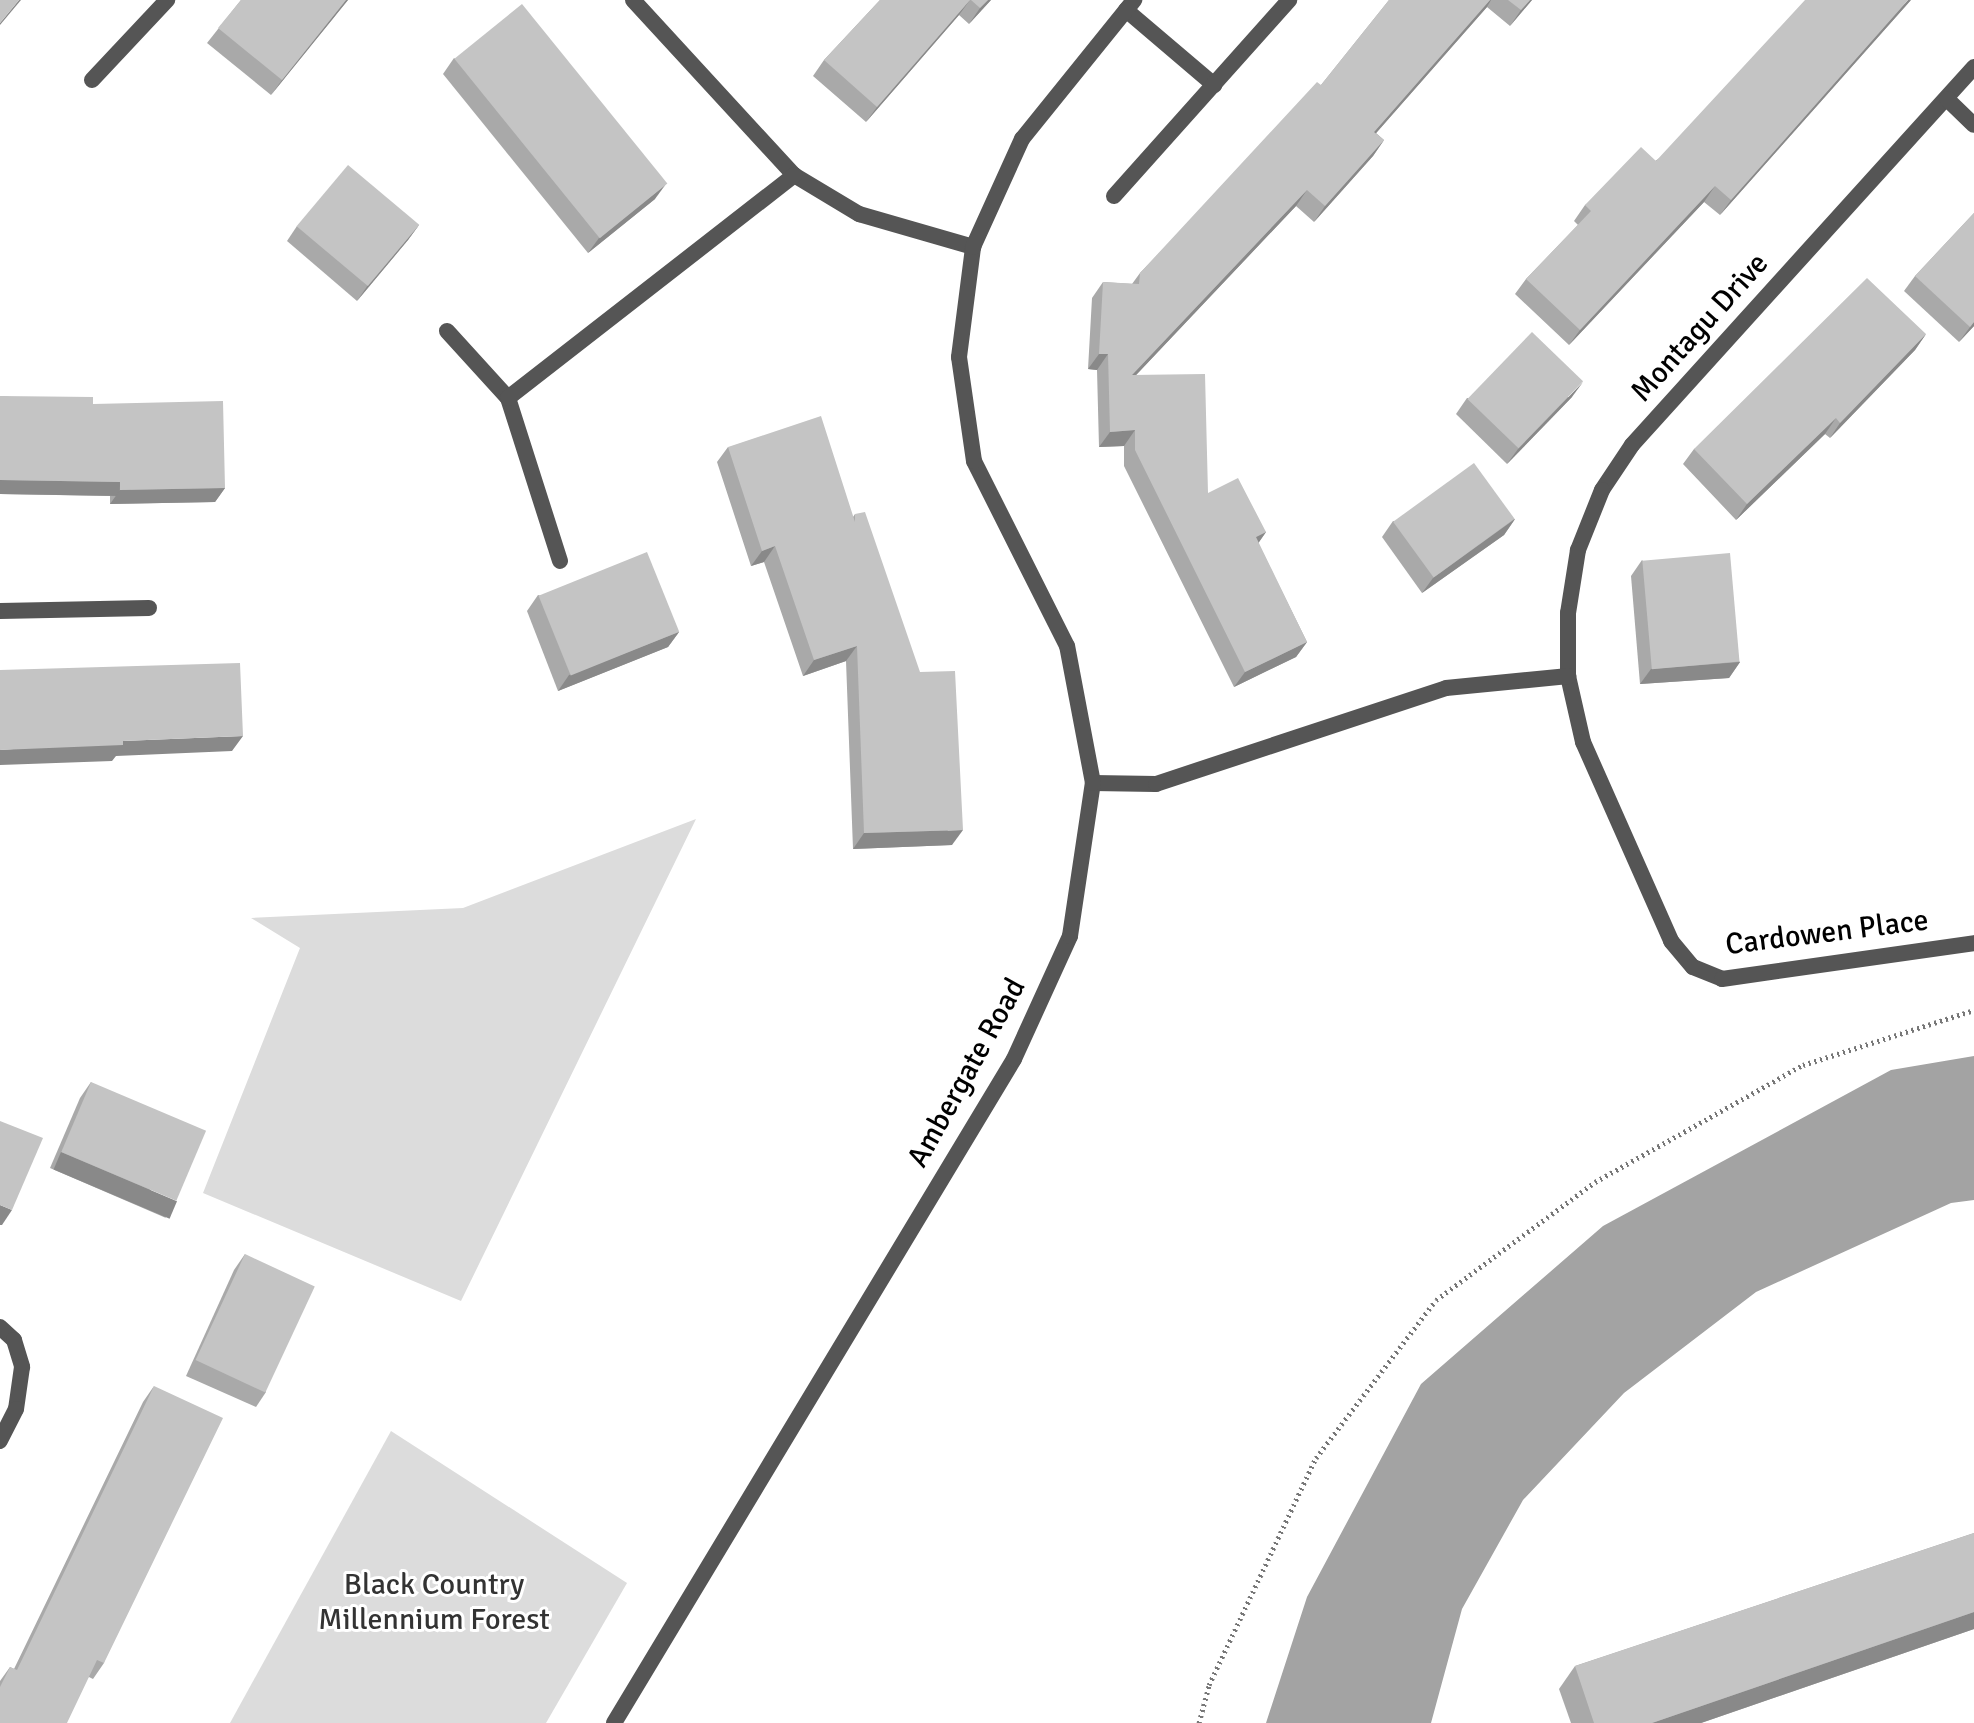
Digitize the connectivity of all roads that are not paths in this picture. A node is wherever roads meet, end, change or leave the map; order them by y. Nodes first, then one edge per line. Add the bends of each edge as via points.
1 (167, 0) edge
2 (633, 0) edge
3 (1289, 0) edge
4 (1130, 5) edge
5 (1974, 67) edge
6 (92, 80) dead end
7 (1214, 85) junction
8 (1947, 99) junction
9 (1974, 125) edge
10 (794, 175) junction
11 (1114, 196) dead end
12 (973, 247) junction
13 (447, 331) dead end
14 (508, 398) junction
15 (560, 561) dead end
16 (149, 608) dead end
17 (0, 611) edge
18 (1568, 676) junction
19 (1093, 783) junction
20 (1626, 836) joint
21 (1974, 943) edge
22 (0, 1327) edge
23 (0, 1441) edge
24 (614, 1723) edge

1 - 6 street
2 - 10 street
3 - 7 street
4 - 7 street, Ambergate Road
4 - 12 street, Ambergate Road via 1022,139
5 - 8 street, Montagu Drive
7 - 11 street
8 - 9 street
8 - 18 street, Montagu Drive via 1632,445 1602,490 1578,550 1568,613
10 - 12 street via 859,214
10 - 14 street
12 - 19 street, Ambergate Road via 959,357 974,461 1067,646
13 - 14 street
14 - 15 street
16 - 17 street
18 - 19 street via 1446,688 1156,784
18 - 20 street, Montagu Drive via 1583,742
19 - 24 street, Ambergate Road via 1070,936 1014,1059
20 - 21 street, Cardowen Place via 1671,941 1693,967 1722,979
22 - 23 street via 14,1340 22,1367 16,1409

